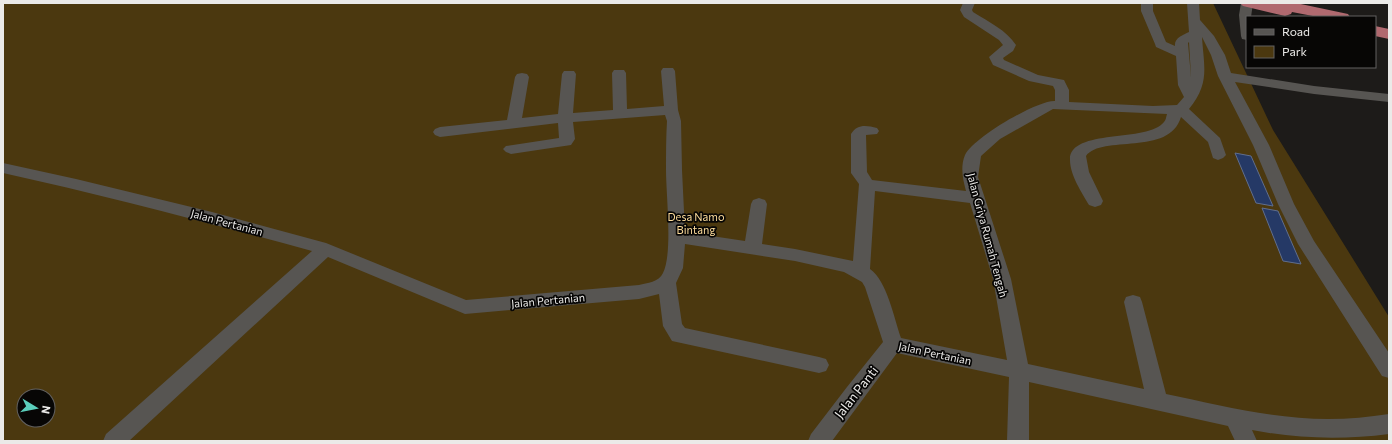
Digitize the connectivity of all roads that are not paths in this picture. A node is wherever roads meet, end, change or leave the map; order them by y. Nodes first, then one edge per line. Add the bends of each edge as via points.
1 (969, 3) edge
2 (1147, 3) edge
3 (1193, 3) edge
4 (1248, 3) edge
5 (1272, 3) edge
6 (1306, 16) edge
7 (1337, 16) edge
8 (1376, 24) edge
9 (1246, 26) edge
10 (1389, 26) edge
11 (1194, 28) junction
12 (1376, 31) edge
13 (1389, 34) edge
14 (1181, 54) junction
15 (668, 71) dead end
16 (619, 72) dead end
17 (570, 74) dead end
18 (1225, 76) junction
19 (522, 77) dead end
20 (1389, 98) edge
21 (1062, 105) junction
22 (1183, 105) junction
23 (671, 110) junction
24 (620, 114) junction
25 (565, 118) junction
26 (514, 123) junction
27 (872, 131) dead end
28 (440, 132) dead end
29 (511, 149) dead end
30 (1218, 155) dead end
31 (3, 168) edge
32 (867, 184) junction
33 (977, 198) junction
34 (1095, 202) dead end
35 (759, 204) dead end
36 (678, 237) junction
37 (752, 248) junction
38 (326, 249) junction
39 (861, 272) junction
40 (667, 283) junction
41 (1134, 302) dead end
42 (893, 344) junction
43 (819, 365) dead end
44 (1389, 370) edge
45 (1019, 371) junction
46 (1157, 400) junction
47 (1236, 419) junction
48 (1389, 424) edge
49 (1323, 435) edge
50 (114, 441) edge
51 (819, 441) edge
52 (1018, 441) edge
53 (1246, 441) edge

1 - 21 street via 966,10 968,14 1004,37 1010,45 996,57 998,62 1034,78 1058,83 1062,90
2 - 14 street via 1147,11 1161,44
3 - 11 street
4 - 6 highway
4 - 9 street
5 - 7 highway
8 - 10 highway
11 - 14 street via 1181,42
11 - 18 street via 1211,41
11 - 22 street via 1197,46 1197,85
12 - 13 highway
14 - 22 street via 1185,85
15 - 23 street
16 - 24 street
17 - 25 street
18 - 20 street via 1314,90
18 - 44 street via 1261,144 1286,204 1307,244
19 - 26 street
21 - 22 street, Jalan Griya Rumah Tengah via 1141,110
21 - 33 street, Jalan Griya Rumah Tengah via 1043,108 989,138 974,153 970,164 970,177
22 - 30 street via 1215,141
22 - 34 street via 1171,124 1162,132 1143,138 1097,143 1080,151 1079,168
23 - 24 street
23 - 36 street via 674,121
24 - 25 street
25 - 26 street
25 - 29 street via 565,143
26 - 28 street
27 - 32 street via 862,130 858,134 859,173
31 - 38 street, Jalan Pertanian via 144,201
32 - 33 street
32 - 39 street
33 - 45 street, Jalan Griya Rumah Tengah via 1002,279
35 - 37 street
36 - 37 street, Jalan Pertanian
36 - 40 street via 673,274
37 - 39 street, Jalan Pertanian via 848,266
38 - 40 street, Jalan Pertanian via 465,307 639,292 658,288
38 - 50 street
39 - 42 street, Jalan Pertanian via 874,286
40 - 43 street via 673,326 679,335
41 - 46 street
42 - 45 street, Jalan Pertanian
42 - 51 street, Jalan Panti
45 - 46 street, Jalan Pertanian
45 - 52 street, Jalan Griya Rumah Tengah
46 - 47 street, Jalan Pertanian
47 - 49 street, Jalan Pertanian
47 - 53 street
48 - 49 street, Jalan Pertanian

